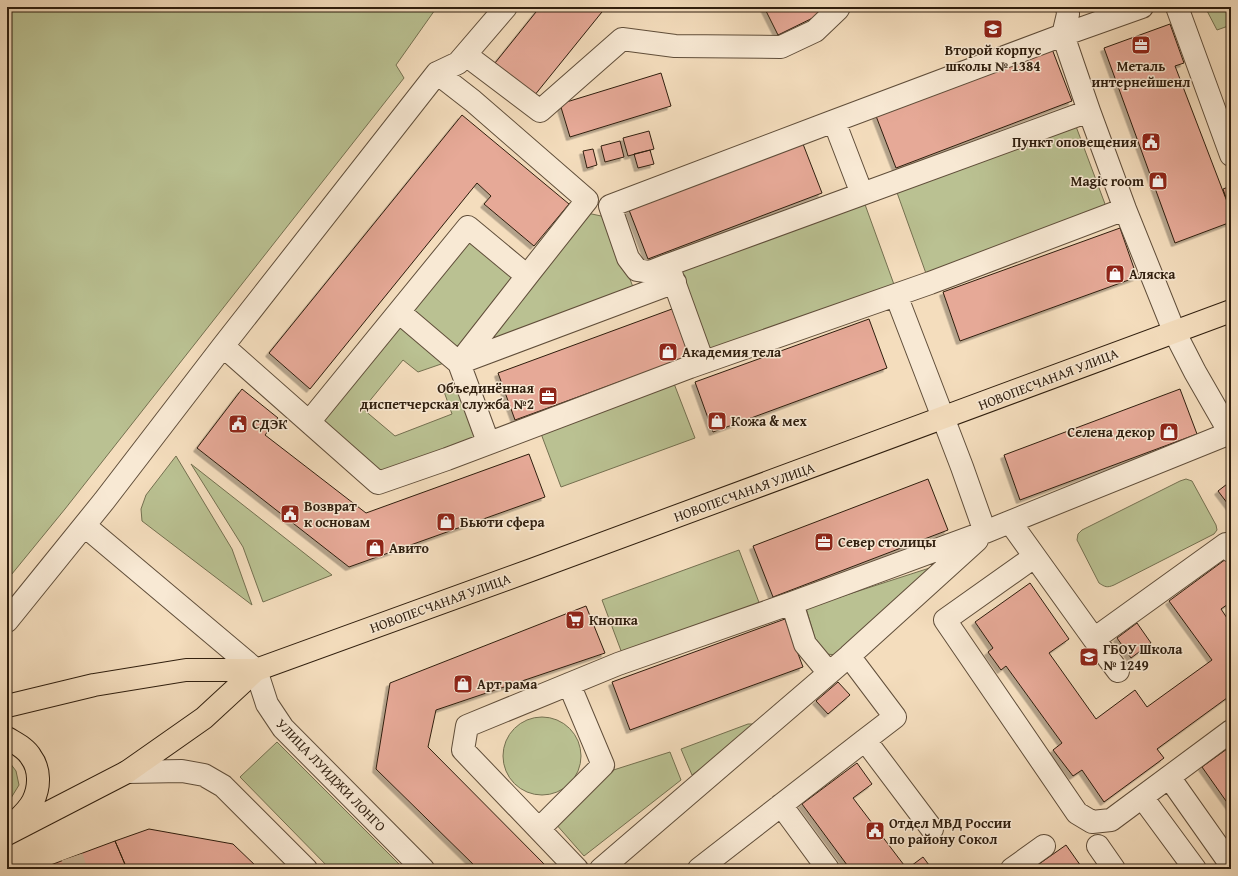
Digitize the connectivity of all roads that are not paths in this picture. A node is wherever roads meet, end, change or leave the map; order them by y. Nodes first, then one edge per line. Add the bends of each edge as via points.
1 (506, 7) edge
2 (839, 7) edge
3 (1067, 7) edge
4 (1142, 7) edge
5 (1177, 7) edge
6 (1063, 35) junction
7 (466, 55) junction
8 (437, 73) junction
9 (1089, 111) junction
10 (834, 121) junction
11 (1231, 155) edge
12 (862, 194) junction
13 (1125, 209) junction
14 (671, 274) junction
15 (527, 276) junction
16 (896, 295) junction
17 (1231, 311) edge
18 (398, 312) junction
19 (1174, 332) junction
20 (223, 346) junction
21 (703, 362) junction
22 (459, 363) junction
23 (943, 418) junction
24 (309, 422) junction
25 (1230, 434) edge
26 (488, 442) junction
27 (1010, 522) junction
28 (85, 526) junction
29 (985, 532) junction
30 (1231, 551) edge
31 (1034, 557) junction
32 (792, 603) junction
33 (7, 621) edge
34 (1094, 639) junction
35 (848, 656) junction
36 (256, 670) junction
37 (1118, 671) dead end
38 (829, 673) junction
39 (569, 684) junction
40 (7, 706) edge
41 (1231, 731) edge
42 (7, 738) edge
43 (865, 740) junction
44 (127, 772) junction
45 (1169, 777) junction
46 (1142, 797) junction
47 (781, 805) junction
48 (539, 829) junction
49 (932, 829) dead end
50 (7, 830) edge
51 (7, 834) edge
52 (1044, 846) dead end
53 (1098, 846) dead end
54 (615, 865) edge
55 (1231, 865) edge
56 (306, 869) edge
57 (422, 869) edge
58 (578, 869) edge
59 (699, 869) edge
60 (828, 869) edge
61 (1012, 869) edge
62 (1114, 869) edge
63 (1195, 869) edge

1 - 7 street
2 - 7 street via 815,31 781,47 675,46 622,39 540,111
3 - 6 street
4 - 6 street
5 - 11 street
6 - 9 street
6 - 10 street
7 - 8 street via 458,63
8 - 15 street via 587,200
8 - 20 street
9 - 12 street
9 - 13 street
10 - 12 street
10 - 14 street via 610,206 628,258 637,270
12 - 14 street
13 - 16 street
13 - 19 street
14 - 21 street
14 - 22 street
15 - 18 street via 468,227
15 - 22 street
16 - 21 street
16 - 23 street
17 - 19 main road, НОВОПЕСЧАНАЯ УЛИЦА
18 - 22 street
18 - 24 street
19 - 23 main road, НОВОПЕСЧАНАЯ УЛИЦА
19 - 25 street
20 - 24 street
20 - 28 street
21 - 26 street
22 - 26 street
23 - 29 street
23 - 36 main road, НОВОПЕСЧАНАЯ УЛИЦА
24 - 26 street via 378,483
25 - 27 street
27 - 29 street
27 - 31 street
28 - 33 street
28 - 36 street
29 - 32 street
29 - 35 street
30 - 34 street via 1226,544
31 - 34 street
31 - 46 street via 945,620 1077,813 1092,822 1111,820
32 - 38 street via 805,644
32 - 39 street via 618,664
34 - 37 street
35 - 38 street
35 - 43 street via 895,717
36 - 40 main road, НОВОПЕСЧАНАЯ УЛИЦА via 186,670 94,684
36 - 44 main road, НОВОПЕСЧАНАЯ УЛИЦА via 204,718
36 - 57 street, УЛИЦА ЛУИДЖИ ЛОНГО via 267,704 282,728
38 - 54 street
39 - 48 street via 603,765
39 - 48 street via 467,726 463,750
41 - 45 street
42 - 50 main road via 31,756 36,764 38,786 34,800
43 - 47 street
43 - 49 street
44 - 51 main road, НОВОПЕСЧАНАЯ УЛИЦА
44 - 56 street via 182,771 204,775 223,786
45 - 46 street
45 - 55 street
46 - 63 street
47 - 59 street
47 - 60 street
48 - 58 street
52 - 61 street
53 - 62 street

